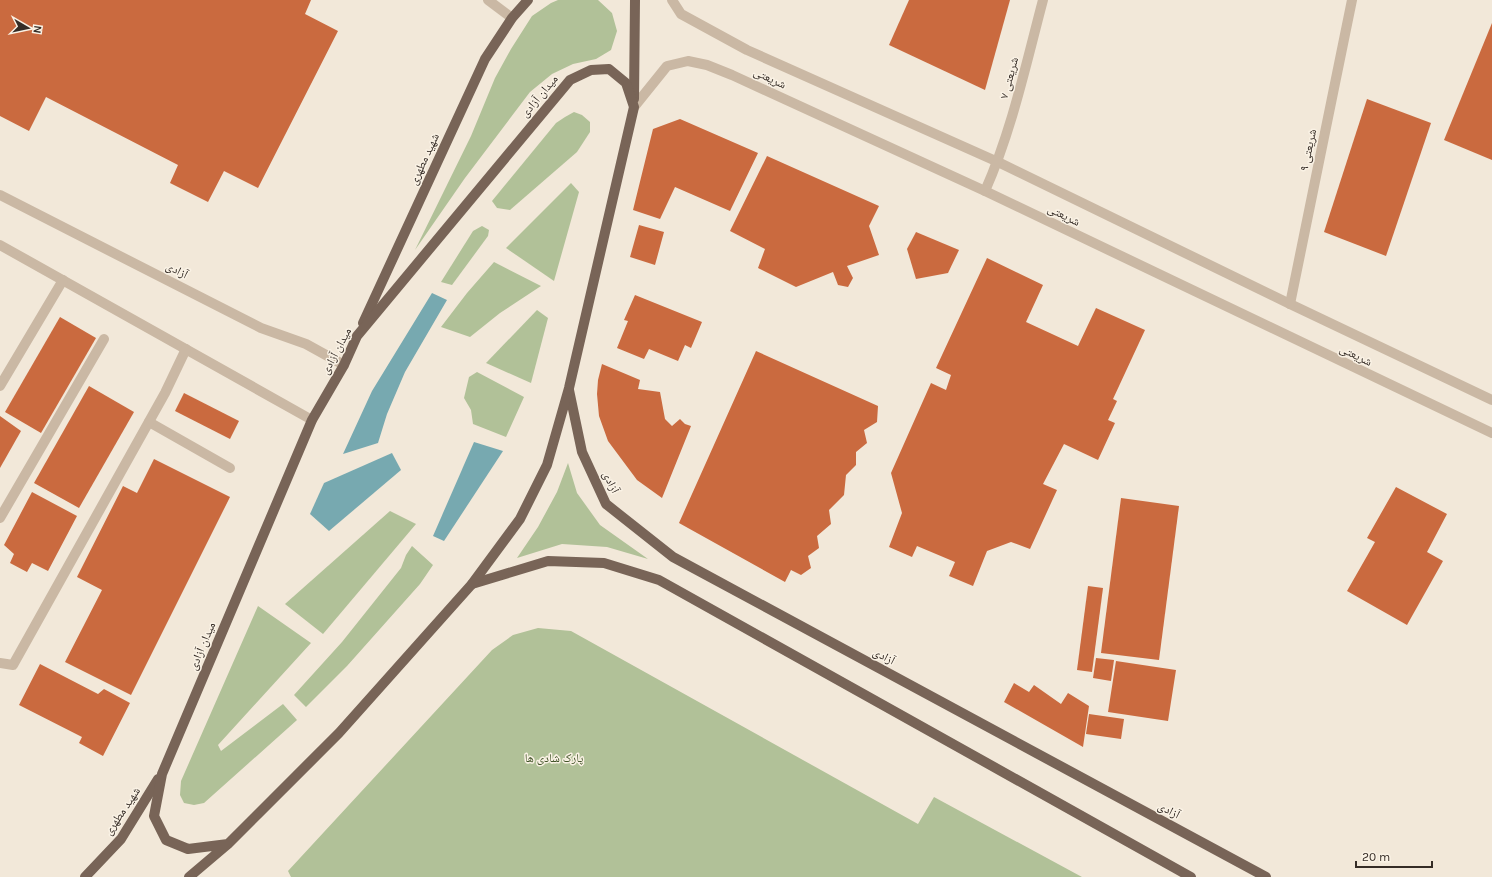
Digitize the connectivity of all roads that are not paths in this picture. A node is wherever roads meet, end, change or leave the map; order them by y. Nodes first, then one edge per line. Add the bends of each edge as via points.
1 (488, 0) edge
2 (528, 0) edge
3 (635, 0) edge
4 (672, 0) edge
5 (1043, 0) edge
6 (1352, 0) edge
7 (512, 18) junction
8 (634, 107) junction
9 (998, 162) junction
10 (985, 191) junction
11 (0, 195) edge
12 (0, 245) edge
13 (62, 280) junction
14 (1290, 304) junction
15 (357, 336) junction
16 (104, 339) dead end
17 (186, 350) junction
18 (344, 365) junction
19 (0, 386) edge
20 (569, 388) junction
21 (1492, 400) edge
22 (312, 420) junction
23 (149, 422) junction
24 (1492, 433) edge
25 (230, 468) dead end
26 (0, 518) edge
27 (472, 584) junction
28 (0, 663) edge
29 (162, 774) junction
30 (228, 844) junction
31 (85, 877) edge
32 (189, 877) edge
33 (1191, 877) edge
34 (1266, 877) edge

1 - 7 street
2 - 7 main road, شهید مطهری
3 - 8 main road
4 - 9 street via 681,14 747,50
5 - 9 street, شریعتی ۷
6 - 14 street, شریعتی ۹
7 - 15 main road, شهید مطهری via 485,59
8 - 10 street, شریعتی via 666,66 688,61 708,65
8 - 15 main road, میدان آزادی via 626,83 609,69 591,70 570,80
8 - 20 main road
9 - 10 street, شریعتی ۷
9 - 14 street
10 - 24 street, شریعتی
11 - 18 street, آزادی via 261,328 306,344
12 - 13 street
13 - 17 street
13 - 19 street
14 - 21 street
15 - 18 main road, میدان آزادی
16 - 26 street
17 - 22 street
17 - 23 street
18 - 22 main road, میدان آزادی
20 - 27 main road via 547,465 520,519
20 - 34 main road, آزادی via 582,452 606,504 673,557
22 - 29 main road, میدان آزادی
23 - 25 street
23 - 28 street via 13,665
27 - 30 main road via 339,733
27 - 33 main road via 548,561 604,563 659,580
29 - 30 main road, میدان آزادی via 154,816 166,840 188,849
29 - 31 main road, شهید مطهری via 121,839
30 - 32 main road

